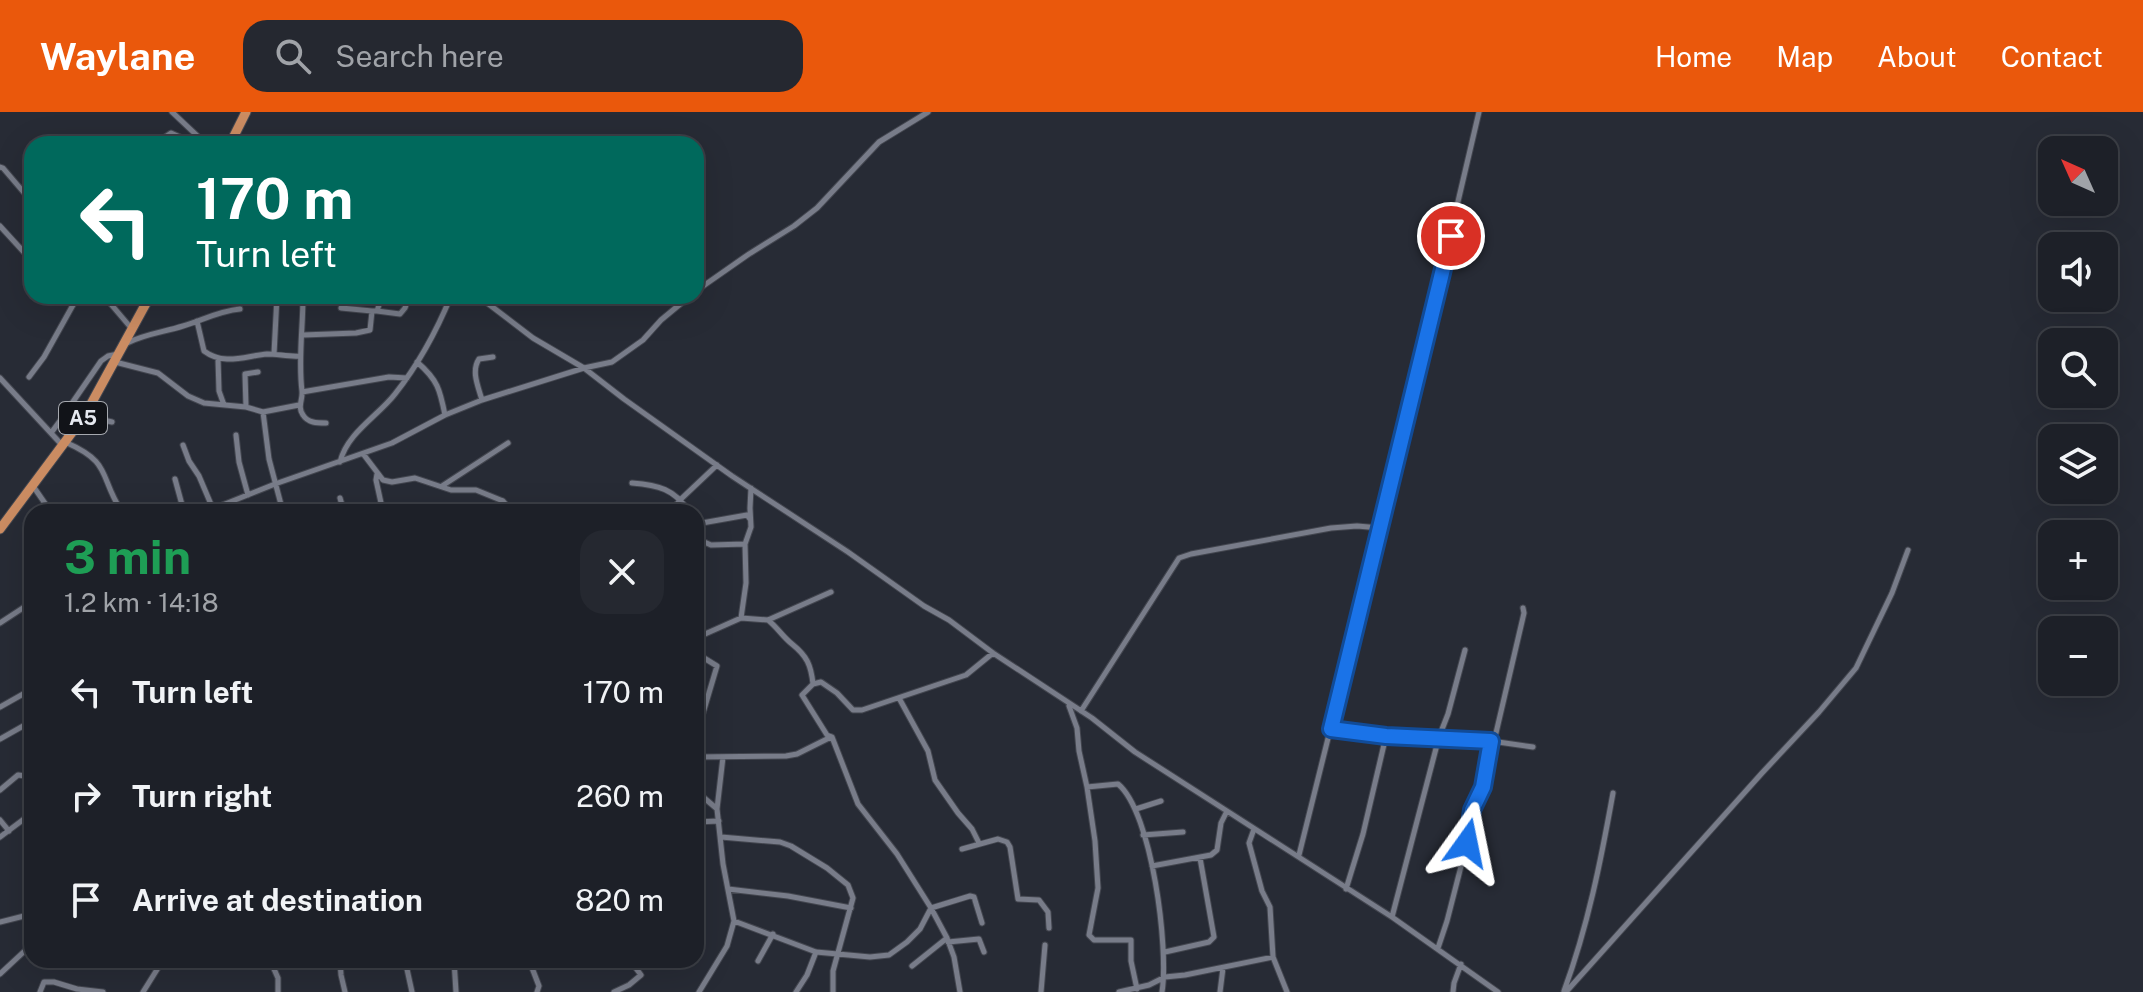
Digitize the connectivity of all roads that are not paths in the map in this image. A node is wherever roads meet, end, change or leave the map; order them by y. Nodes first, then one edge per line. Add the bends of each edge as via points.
1 (172, 112) edge
2 (246, 112) edge
3 (928, 112) edge
4 (1479, 112) edge
5 (198, 136) edge
6 (234, 136) edge
7 (0, 167) edge
8 (24, 193) edge
9 (0, 226) edge
10 (24, 252) edge
11 (704, 286) edge
12 (74, 304) edge
13 (111, 304) edge
14 (146, 304) edge
15 (277, 304) edge
16 (303, 304) edge
17 (378, 304) edge
18 (406, 304) edge
19 (447, 304) edge
20 (488, 304) edge
21 (680, 304) edge
22 (341, 308) dead end
23 (240, 309) dead end
24 (375, 311) junction
25 (197, 321) junction
26 (133, 330) junction
27 (303, 335) junction
28 (126, 343) junction
29 (274, 354) junction
30 (300, 356) junction
31 (493, 357) dead end
32 (118, 358) junction
33 (218, 359) junction
34 (417, 362) junction
35 (584, 368) junction
36 (258, 372) dead end
37 (29, 377) dead end
38 (0, 378) edge
39 (407, 378) junction
40 (302, 392) junction
41 (482, 400) junction
42 (224, 405) junction
43 (299, 405) junction
44 (246, 407) junction
45 (68, 409) junction
46 (263, 412) junction
47 (445, 415) junction
48 (82, 419) junction
49 (112, 422) dead end
50 (326, 423) dead end
51 (51, 433) junction
52 (236, 435) dead end
53 (63, 443) junction
54 (508, 443) dead end
55 (183, 445) dead end
56 (364, 455) junction
57 (340, 463) junction
58 (717, 465) junction
59 (377, 474) junction
60 (175, 479) dead end
61 (632, 483) dead end
62 (275, 484) junction
63 (33, 485) junction
64 (441, 487) junction
65 (751, 488) junction
66 (248, 495) junction
67 (340, 498) dead end
68 (681, 499) junction
69 (234, 501) junction
70 (503, 501) junction
71 (46, 504) edge
72 (117, 504) edge
73 (182, 504) edge
74 (211, 504) edge
75 (226, 504) edge
76 (235, 504) edge
77 (281, 504) edge
78 (342, 504) edge
79 (381, 504) edge
80 (500, 504) edge
81 (505, 504) edge
82 (677, 504) edge
83 (684, 504) edge
84 (750, 519) junction
85 (704, 523) edge
86 (1380, 528) junction
87 (0, 529) edge
88 (704, 542) edge
89 (745, 544) junction
90 (1908, 550) dead end
91 (831, 592) dead end
92 (24, 607) edge
93 (1523, 608) dead end
94 (741, 618) junction
95 (768, 620) junction
96 (0, 623) edge
97 (704, 634) edge
98 (1465, 650) dead end
99 (993, 653) junction
100 (704, 658) edge
101 (813, 684) junction
102 (24, 694) edge
103 (899, 698) junction
104 (1068, 703) junction
105 (0, 707) edge
106 (704, 710) edge
107 (1081, 711) junction
108 (24, 726) edge
109 (1331, 729) junction
110 (1386, 736) junction
111 (832, 737) junction
112 (1439, 737) junction
113 (0, 739) edge
114 (1491, 741) junction
115 (1533, 747) dead end
116 (704, 757) edge
117 (723, 757) junction
118 (24, 776) edge
119 (1087, 787) junction
120 (0, 790) edge
121 (1613, 793) dead end
122 (704, 798) edge
123 (1161, 801) dead end
124 (717, 809) junction
125 (1136, 809) junction
126 (1227, 811) junction
127 (24, 819) edge
128 (0, 820) edge
129 (719, 821) junction
130 (704, 822) edge
131 (1254, 829) junction
132 (9, 831) junction
133 (1183, 832) dead end
134 (1143, 835) junction
135 (0, 837) edge
136 (721, 837) junction
137 (979, 843) junction
138 (962, 849) dead end
139 (1299, 855) junction
140 (1200, 858) junction
141 (1152, 866) junction
142 (728, 889) junction
143 (1346, 889) junction
144 (851, 908) junction
145 (931, 908) junction
146 (24, 916) edge
147 (1392, 917) junction
148 (734, 921) junction
149 (0, 922) edge
150 (982, 923) dead end
151 (1049, 928) dead end
152 (773, 934) junction
153 (948, 940) junction
154 (1045, 945) dead end
155 (1438, 948) junction
156 (24, 952) edge
157 (816, 952) junction
158 (984, 952) dead end
159 (1165, 952) junction
160 (838, 955) junction
161 (1273, 957) junction
162 (758, 961) dead end
163 (1461, 964) junction
164 (912, 966) dead end
165 (158, 968) edge
166 (274, 968) edge
167 (341, 968) edge
168 (407, 968) edge
169 (454, 968) edge
170 (532, 968) edge
171 (636, 968) edge
172 (1223, 968) junction
173 (0, 974) edge
174 (1165, 977) junction
175 (1137, 989) junction
176 (40, 992) edge
177 (103, 992) edge
178 (143, 992) edge
179 (278, 992) edge
180 (345, 992) edge
181 (412, 992) edge
182 (456, 992) edge
183 (537, 992) edge
184 (614, 992) edge
185 (699, 992) edge
186 (796, 992) edge
187 (833, 992) edge
188 (960, 992) edge
189 (1041, 992) edge
190 (1119, 992) edge
191 (1162, 992) edge
192 (1220, 992) edge
193 (1287, 992) edge
194 (1453, 992) edge
195 (1498, 992) edge
196 (1565, 992) edge

1 - 5 street
2 - 6 highway
3 - 11 street via 879,142 794,226
4 - 86 street
7 - 8 street
9 - 10 street
12 - 37 street
13 - 26 street
14 - 26 highway, A5
15 - 29 street
16 - 27 street
17 - 24 street
18 - 24 street via 400,314
19 - 34 street
20 - 35 street
21 - 35 street via 612,362
22 - 24 street
23 - 25 street
24 - 27 street via 366,332
25 - 28 street
25 - 33 street via 204,351
26 - 28 highway, A5
27 - 30 street
28 - 32 highway, A5
29 - 30 street
29 - 33 street
30 - 40 street
31 - 41 street via 476,363
32 - 42 street via 158,373 188,396
32 - 45 street via 101,361
32 - 48 highway, A5
33 - 42 street
34 - 39 street
34 - 47 street via 436,381
35 - 41 street
35 - 58 street
36 - 44 street via 245,374
38 - 51 street
39 - 40 street
39 - 57 street via 345,446
40 - 43 street
41 - 47 street
42 - 44 street
43 - 46 street
43 - 50 street via 312,423
44 - 46 street
45 - 48 street
45 - 51 street
46 - 62 street
47 - 56 street
48 - 49 street
48 - 53 highway, A5
51 - 53 street
52 - 66 street
53 - 63 highway, A5
53 - 72 street via 87,452 101,466
54 - 64 street
55 - 74 street
56 - 57 street
56 - 59 street
57 - 62 street
58 - 65 street
58 - 68 street
59 - 64 street via 392,482 415,478
59 - 79 street
60 - 73 street
61 - 68 street via 655,484
62 - 66 street
62 - 77 street
63 - 71 street
63 - 87 highway, A5
64 - 70 street via 476,490
65 - 84 street
65 - 99 street
66 - 69 street
67 - 78 street
68 - 82 street
68 - 83 street
69 - 75 street
69 - 76 street
70 - 80 street
70 - 81 street
84 - 85 street via 747,515
84 - 89 street
86 - 107 street via 1331,528 1179,558
86 - 109 street
88 - 89 street
89 - 94 street
90 - 196 street via 1856,668
91 - 95 street
92 - 96 street
93 - 114 street
94 - 95 street
94 - 97 street
95 - 101 street via 798,647 811,668
98 - 112 street
99 - 103 street via 966,675
99 - 104 street
100 - 106 street via 717,666
101 - 103 street via 827,685 856,711
101 - 111 street via 802,695
102 - 105 street
103 - 137 street via 928,751 935,780
104 - 107 street
104 - 119 street
107 - 126 street
108 - 113 street
109 - 110 street
109 - 139 street
110 - 112 street
110 - 143 street
111 - 117 street via 797,754
111 - 145 street via 858,804
112 - 114 street
112 - 147 street
114 - 115 street
114 - 155 street
116 - 117 street
117 - 124 street
118 - 120 street
119 - 125 street via 1118,784
119 - 175 street via 1098,888 1089,935 1094,940 1131,940
121 - 196 street via 1582,942
122 - 124 street
123 - 125 street
124 - 129 street
125 - 134 street
126 - 131 street
126 - 140 street via 1217,850
127 - 132 street
128 - 132 street
129 - 130 street
129 - 136 street
131 - 139 street
131 - 161 street via 1249,843 1270,907
132 - 135 street
133 - 134 street
134 - 141 street
136 - 142 street
136 - 144 street via 791,846 848,885
137 - 138 street
137 - 151 street via 1007,842 1018,899 1039,900 1048,912
139 - 143 street
140 - 141 street
140 - 159 street via 1214,937
141 - 159 street
142 - 144 street
142 - 148 street
143 - 147 street
144 - 160 street
145 - 150 street via 973,896
145 - 153 street
145 - 160 street via 920,929 889,955
146 - 149 street
147 - 155 street
148 - 152 street
148 - 185 street via 727,946
152 - 157 street
152 - 162 street
153 - 158 street via 979,939
153 - 164 street
153 - 188 street
154 - 189 street
155 - 163 street
156 - 173 street
157 - 160 street
157 - 186 street
159 - 174 street
160 - 187 street
161 - 172 street
161 - 193 street
163 - 194 street
163 - 195 street
165 - 178 street
166 - 179 street
167 - 180 street
168 - 181 street
169 - 182 street
170 - 183 street
171 - 184 street via 641,975
172 - 174 street
172 - 192 street
174 - 175 street
174 - 191 street
175 - 190 street
176 - 177 street via 44,982

